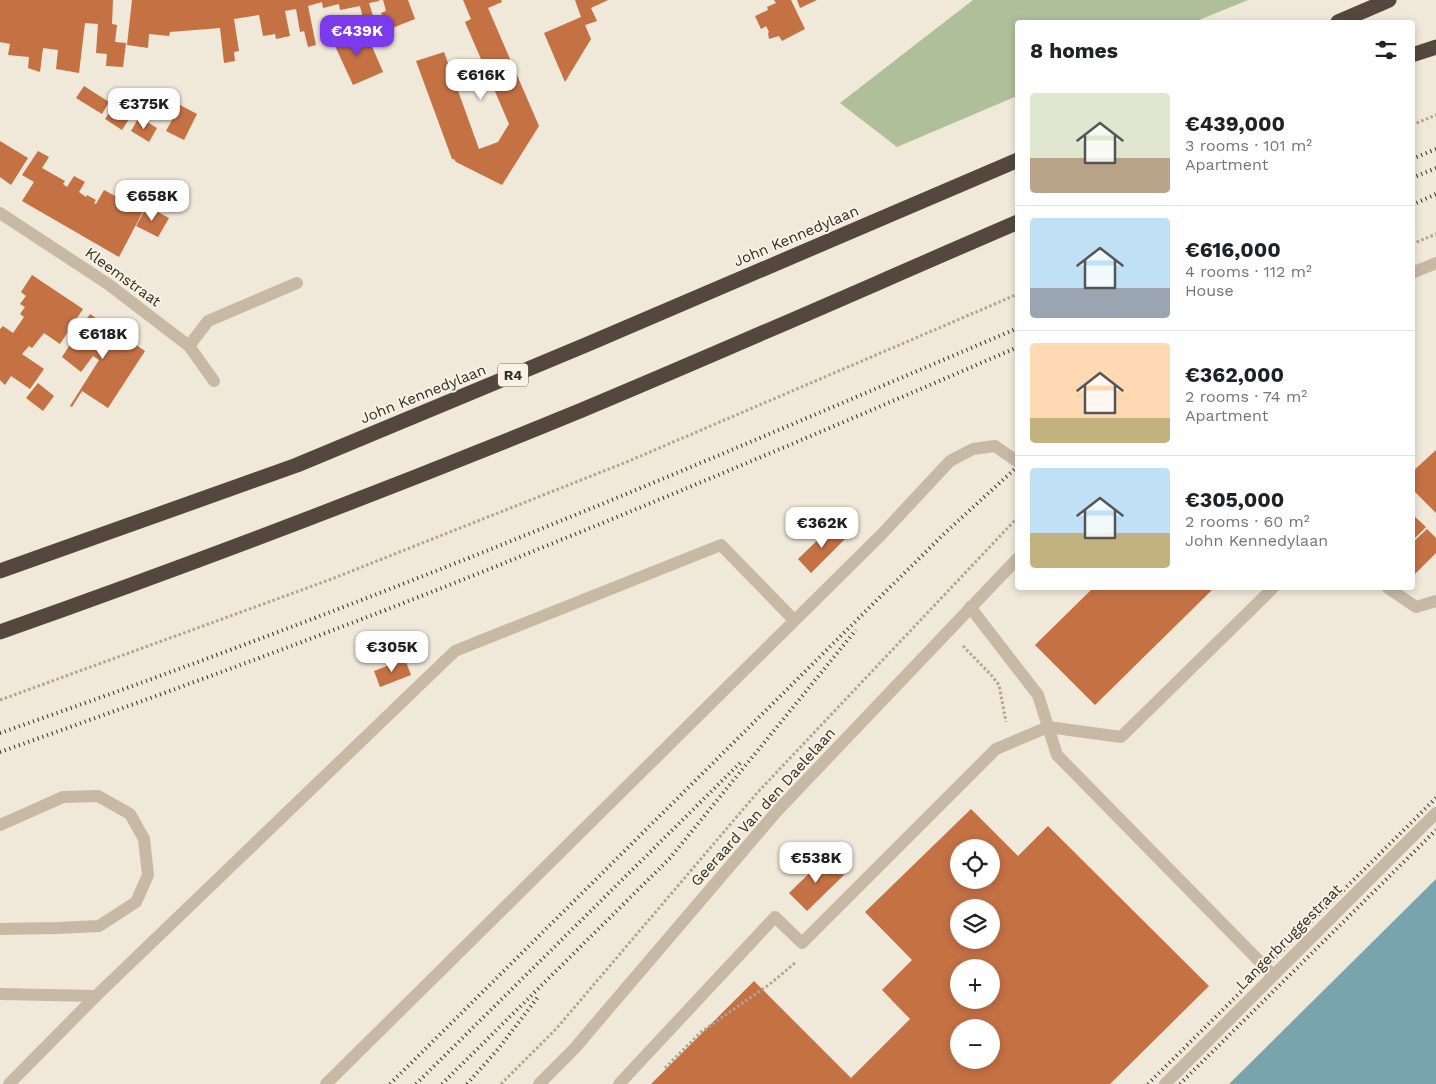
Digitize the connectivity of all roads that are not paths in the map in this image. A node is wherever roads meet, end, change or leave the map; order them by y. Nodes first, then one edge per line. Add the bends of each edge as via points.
1 (1389, 0) edge
2 (1343, 20) edge
3 (1436, 47) edge
4 (1415, 55) edge
5 (1015, 161) edge
6 (0, 213) edge
7 (1015, 223) edge
8 (1436, 263) edge
9 (1415, 273) edge
10 (297, 283) dead end
11 (189, 346) junction
12 (214, 381) dead end
13 (1015, 460) edge
14 (1015, 561) edge
15 (0, 571) edge
16 (1271, 590) edge
17 (1391, 590) edge
18 (1436, 601) edge
19 (970, 607) junction
20 (794, 620) junction
21 (0, 632) edge
22 (1048, 727) junction
23 (1436, 813) edge
24 (0, 825) edge
25 (0, 929) edge
26 (1273, 975) junction
27 (0, 994) edge
28 (96, 996) junction
29 (9, 1084) edge
30 (326, 1084) edge
31 (539, 1084) edge
32 (619, 1084) edge
33 (1164, 1084) edge

1 - 2 highway
3 - 4 highway
5 - 15 highway, John Kennedylaan / R4 via 297,465
6 - 11 street, Kleemstraat via 108,284
7 - 21 highway via 582,410 294,523
8 - 9 street
10 - 11 street via 208,321
11 - 12 street, Kleemstraat
13 - 20 street via 995,446 973,449 950,462
14 - 19 street, Geeraard Van den Daelelaan
16 - 22 street via 1121,737
17 - 18 street via 1416,607
19 - 22 street via 1038,695
19 - 31 street, Geeraard Van den Daelelaan via 777,811 574,1049
20 - 28 street via 721,545 455,651
20 - 30 street
22 - 26 street via 1057,755
22 - 32 street via 996,749 802,942 775,917
23 - 26 street, Langerbruggestraat
24 - 25 street via 63,797 98,796 130,814 144,839 148,875 136,902 99,926
26 - 33 street, Langerbruggestraat
27 - 28 street
28 - 29 street

